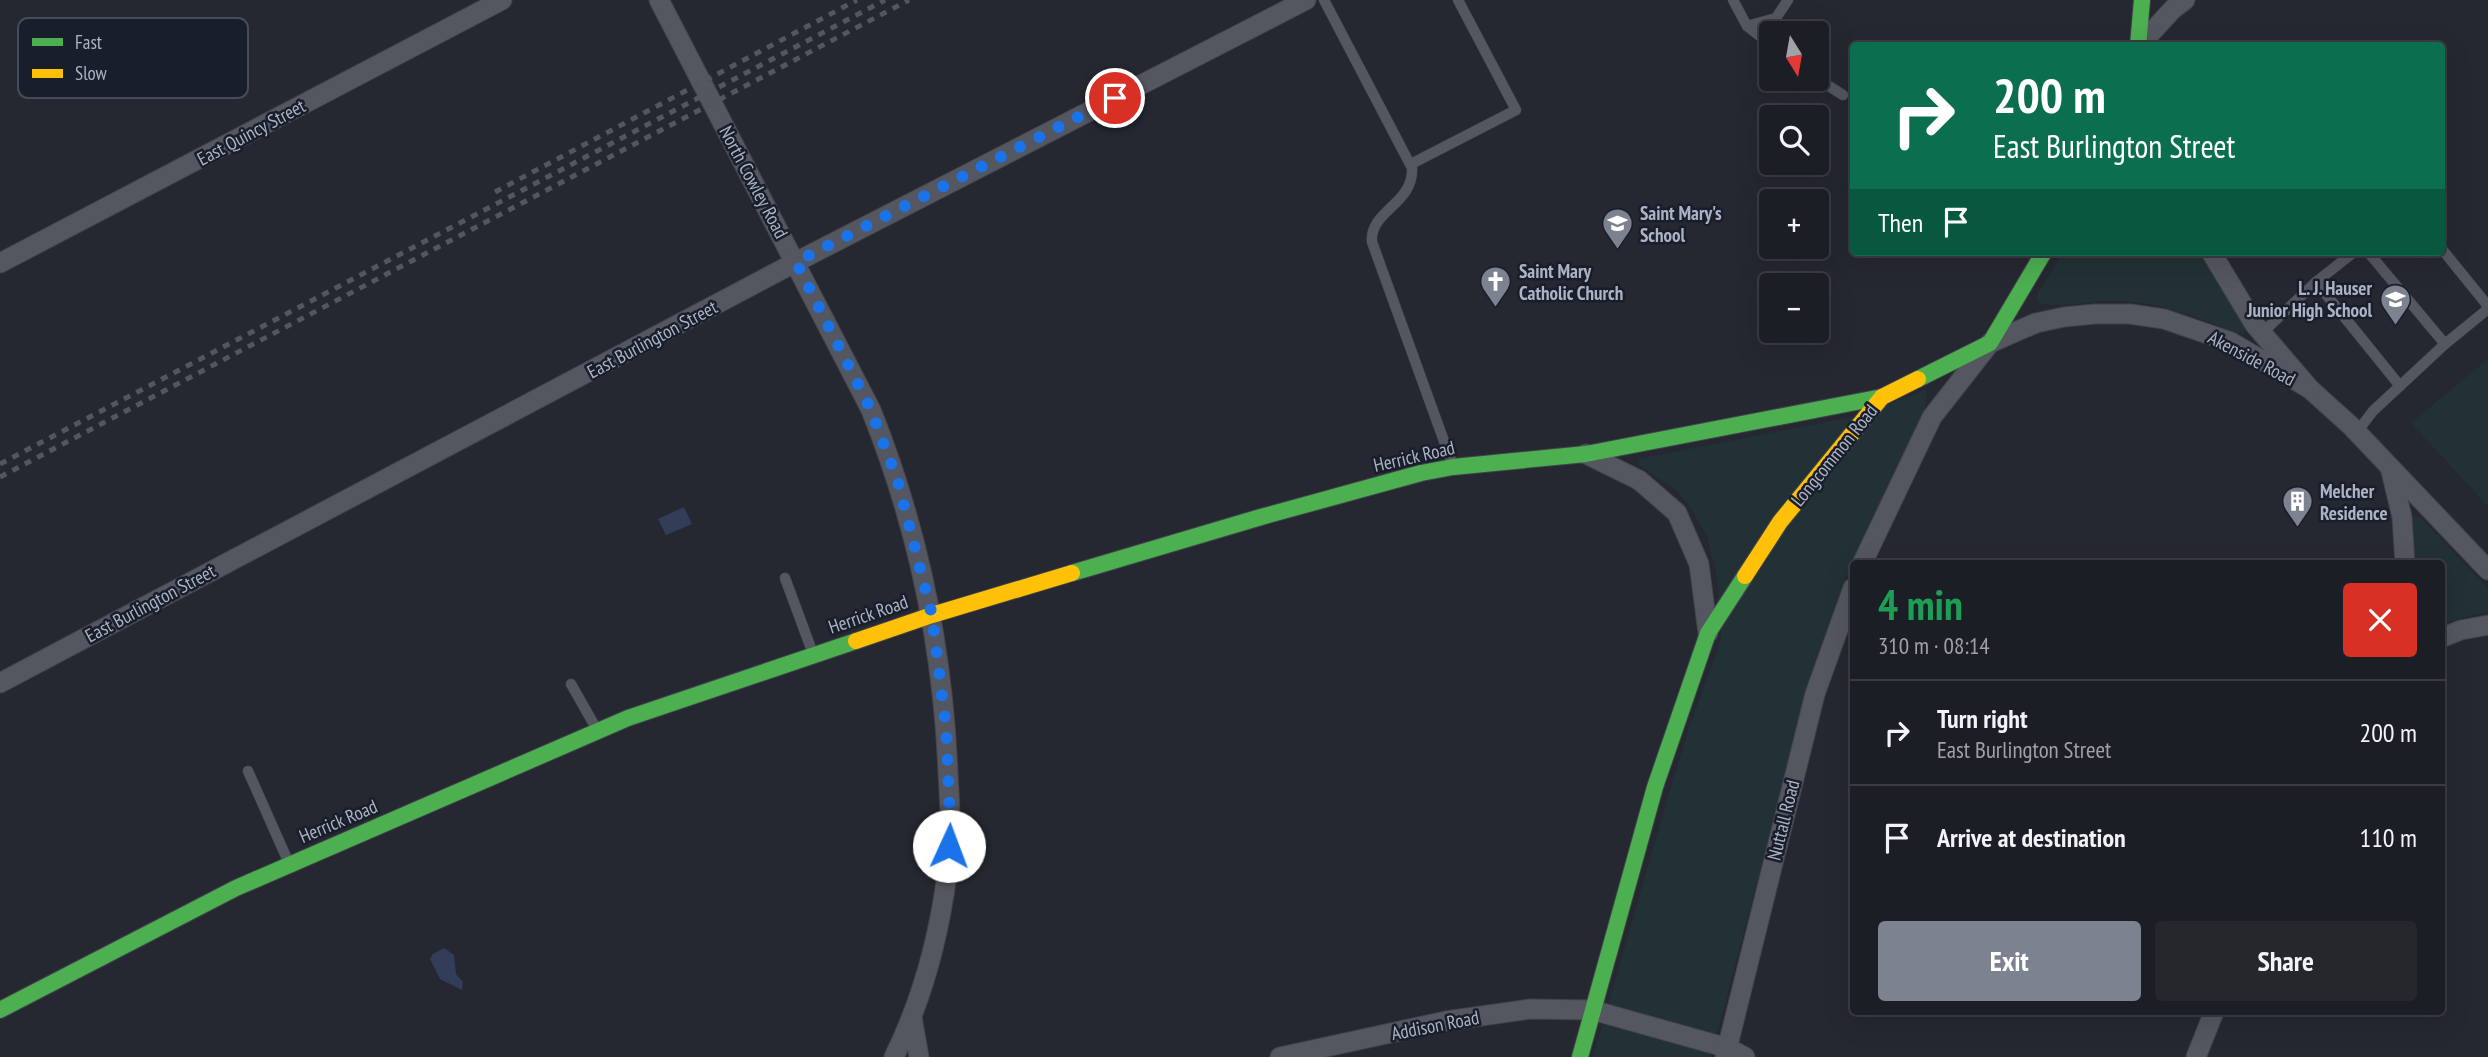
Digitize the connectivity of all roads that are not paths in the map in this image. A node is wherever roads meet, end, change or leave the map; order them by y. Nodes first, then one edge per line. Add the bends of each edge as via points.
1 (502, 0) edge
2 (659, 0) edge
3 (1306, 0) edge
4 (1324, 0) edge
5 (1733, 0) edge
6 (1788, 0) edge
7 (2141, 0) edge
8 (2185, 0) edge
9 (1458, 1) edge
10 (1747, 26) junction
11 (1759, 36) edge
12 (2139, 42) edge
13 (2142, 42) edge
14 (1829, 86) edge
15 (1843, 95) dead end
16 (1411, 164) junction
17 (2445, 253) edge
18 (2042, 256) edge
19 (2214, 256) edge
20 (2349, 256) edge
21 (2371, 256) edge
22 (796, 262) junction
23 (0, 263) edge
24 (2316, 282) junction
25 (2488, 307) edge
26 (2262, 333) junction
27 (1990, 343) junction
28 (2445, 344) junction
29 (2400, 386) junction
30 (2310, 389) junction
31 (1882, 397) junction
32 (2357, 432) junction
33 (1586, 454) junction
34 (1453, 467) junction
35 (2391, 469) junction
36 (1864, 560) edge
37 (2405, 560) edge
38 (2488, 570) edge
39 (785, 578) dead end
40 (1850, 596) edge
41 (932, 615) junction
42 (2488, 625) edge
43 (1707, 633) junction
44 (2445, 636) edge
45 (814, 655) junction
46 (0, 683) edge
47 (571, 684) dead end
48 (598, 732) junction
49 (248, 771) dead end
50 (290, 864) junction
51 (0, 1010) edge
52 (1592, 1010) junction
53 (2213, 1015) edge
54 (912, 1016) junction
55 (1733, 1054) edge
56 (894, 1057) edge
57 (919, 1057) edge
58 (1280, 1057) edge
59 (1580, 1057) edge
60 (2196, 1057) edge

1 - 23 street, East Quincy Street
2 - 22 street, North Cowley Road
3 - 22 street, East Burlington Street
4 - 16 lane
5 - 10 lane
6 - 10 lane via 1776,18
7 - 12 street
8 - 13 street
9 - 16 lane via 1516,110
10 - 11 lane
14 - 15 lane
16 - 34 lane via 1408,190 1375,224 1372,242
17 - 25 lane
18 - 27 street
19 - 26 street, Akenside Road
20 - 24 lane
21 - 28 lane
22 - 41 street, North Cowley Road via 885,445
22 - 46 street, East Burlington Street
24 - 26 lane
24 - 29 lane
25 - 28 lane
26 - 30 street, Akenside Road
27 - 30 street, Akenside Road via 2036,323 2064,317 2130,314 2164,319 2231,342
27 - 31 street, Longcommon Road
27 - 36 street via 1932,418
28 - 29 lane
29 - 32 lane
30 - 32 street, Akenside Road
31 - 33 street, Herrick Road
31 - 43 street, Longcommon Road via 1780,522
32 - 35 street, Akenside Road
33 - 34 street, Herrick Road
33 - 43 street, Longcommon Road via 1639,480 1676,513 1699,564
34 - 41 street, Herrick Road via 1261,517
35 - 37 street via 2402,517
35 - 38 street, Akenside Road
39 - 45 lane
40 - 55 street, Nuttall Road via 1815,694
41 - 45 street, Herrick Road
41 - 54 street, North Cowley Road via 946,728 950,820 938,922
42 - 44 street
43 - 52 street, Longcommon Road via 1655,787
45 - 48 street, Herrick Road
47 - 48 lane
48 - 50 street, Herrick Road
49 - 50 lane
50 - 51 street, Herrick Road
52 - 55 street, Addison Road
52 - 58 street, Addison Road via 1530,1009 1446,1021
52 - 59 street, Longcommon Road
53 - 60 street
54 - 56 street, North Cowley Road
54 - 57 street, North Cowley Road

